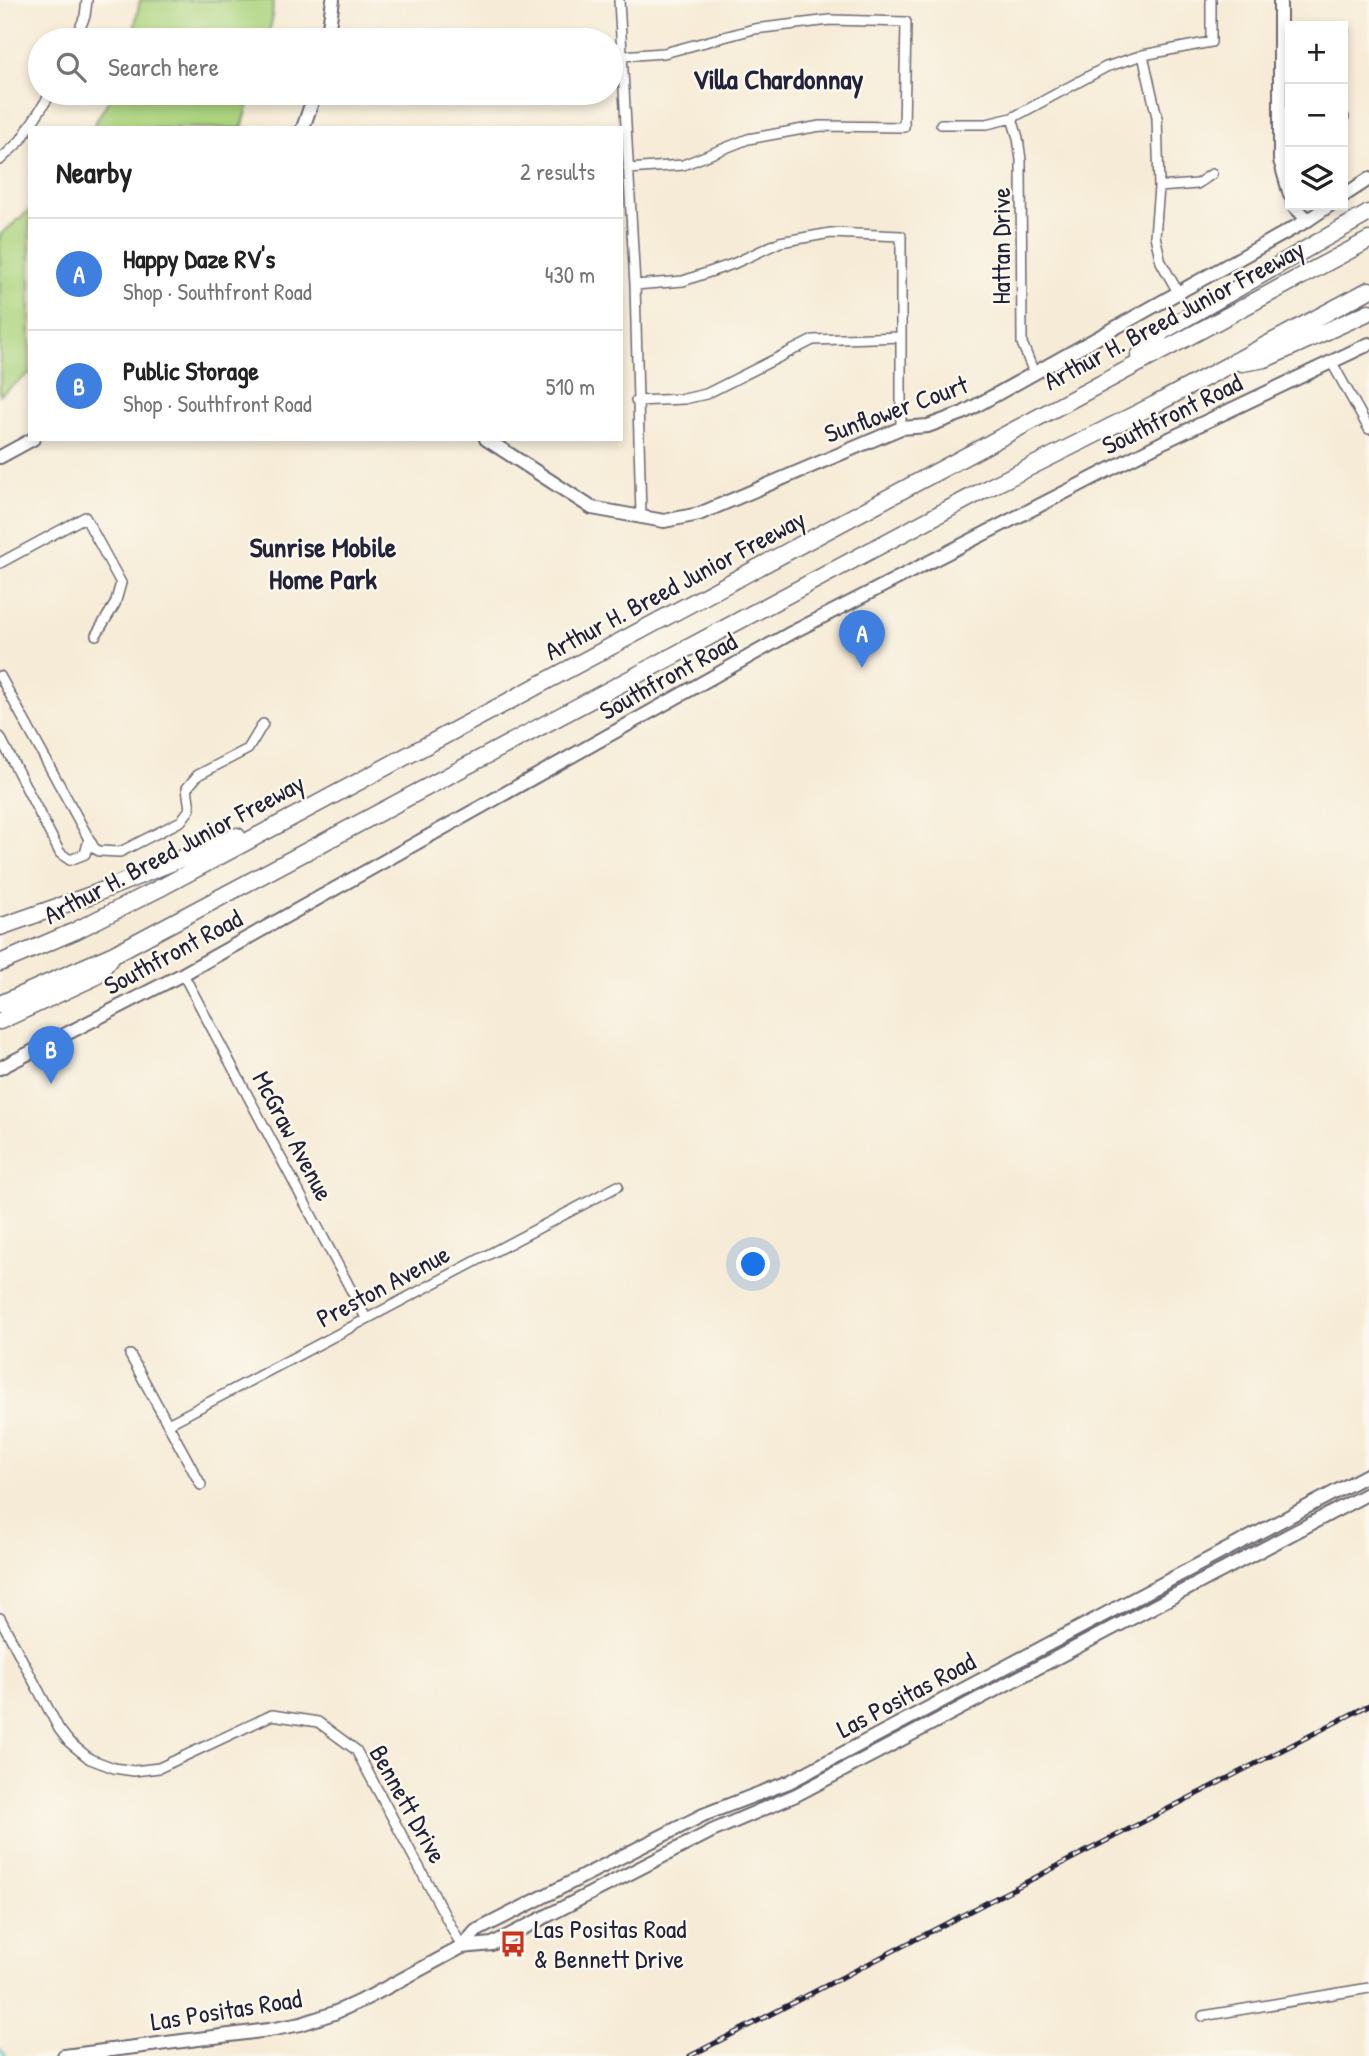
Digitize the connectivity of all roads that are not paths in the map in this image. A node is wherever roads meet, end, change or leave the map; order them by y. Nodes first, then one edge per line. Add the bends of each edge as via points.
1 (87, 0) edge
2 (333, 0) edge
3 (619, 0) edge
4 (1211, 0) edge
5 (1280, 0) edge
6 (80, 28) edge
7 (329, 28) edge
8 (620, 28) edge
9 (1285, 30) edge
10 (1143, 55) junction
11 (623, 56) edge
12 (623, 88) edge
13 (43, 105) edge
14 (311, 105) edge
15 (1285, 117) edge
16 (1012, 118) junction
17 (941, 124) dead end
18 (30, 126) edge
19 (304, 126) edge
20 (28, 129) edge
21 (0, 160) edge
22 (628, 169) junction
23 (1212, 174) dead end
24 (1285, 178) edge
25 (1369, 179) edge
26 (1159, 187) junction
27 (1348, 194) edge
28 (1298, 210) edge
29 (1323, 210) edge
30 (1369, 213) edge
31 (1308, 220) junction
32 (1369, 240) edge
33 (635, 285) junction
34 (1369, 290) edge
35 (1178, 292) junction
36 (1369, 312) edge
37 (901, 337) junction
38 (1369, 344) edge
39 (1332, 363) junction
40 (1130, 366) junction
41 (1226, 366) junction
42 (1034, 373) junction
43 (636, 401) junction
44 (901, 428) junction
45 (1369, 429) edge
46 (29, 441) edge
47 (489, 441) edge
48 (0, 457) edge
49 (641, 516) junction
50 (0, 563) edge
51 (96, 635) dead end
52 (0, 676) edge
53 (264, 724) dead end
54 (0, 737) edge
55 (314, 804) junction
56 (89, 839) junction
57 (0, 927) edge
58 (114, 954) junction
59 (0, 963) edge
60 (183, 974) junction
61 (0, 1004) edge
62 (0, 1021) edge
63 (0, 1068) edge
64 (618, 1186) dead end
65 (366, 1318) junction
66 (130, 1355) dead end
67 (168, 1424) junction
68 (1369, 1474) edge
69 (201, 1485) dead end
70 (1369, 1493) edge
71 (0, 1618) edge
72 (462, 1947) junction
73 (1369, 1988) edge
74 (1203, 2016) dead end
75 (64, 2056) edge

1 - 6 street
2 - 7 street
3 - 8 street
4 - 10 street via 1211,42
5 - 9 street
10 - 16 street via 1106,67
10 - 26 street via 1157,117
11 - 22 street via 664,53 754,29 830,20 906,22 904,127 820,126 748,139 683,164
12 - 22 street
13 - 18 street
14 - 19 street
15 - 24 street via 1280,160
16 - 17 street via 987,124
16 - 42 street, Hattan Drive via 1021,160 1022,343
20 - 21 street
22 - 33 street
23 - 26 street via 1197,184
25 - 27 street
26 - 35 street via 1155,236 1161,262
28 - 31 street
29 - 31 street, Sunflower Court
30 - 40 highway via 1163,331
31 - 35 street, Sunflower Court
32 - 40 highway, Arthur H. Breed Junior Freeway
33 - 37 street via 683,281 780,242 831,233 901,236
33 - 43 street
34 - 41 highway
35 - 42 street, Sunflower Court
36 - 41 highway via 1265,359
37 - 43 street via 813,340 706,394 684,400
37 - 44 street
38 - 39 street, Southfront Road
39 - 45 street
39 - 60 street, Southfront Road via 1166,441 791,634
40 - 55 highway, Arthur H. Breed Junior Freeway
41 - 58 highway
42 - 44 street, Sunflower Court via 963,413 928,426
43 - 49 street
44 - 49 street, Sunflower Court via 699,514 664,521
46 - 48 street
47 - 49 street, Sunflower Court via 592,508
50 - 51 street via 85,517 121,583 115,604
52 - 56 street
53 - 56 street via 248,749 198,775 187,788 190,809 181,821 120,852 99,851
54 - 56 street via 60,853 71,860 85,854
55 - 57 highway via 94,894
55 - 59 highway, Arthur H. Breed Junior Freeway via 164,886
58 - 61 highway
58 - 62 highway via 95,976
60 - 63 street, Southfront Road
60 - 65 street, McGraw Avenue
64 - 65 street, Preston Avenue
65 - 67 street, Preston Avenue
66 - 67 street
67 - 69 street
68 - 72 street, Las Positas Road via 789,1782 703,1815 476,1931
70 - 72 street, Las Positas Road via 796,1795 712,1831 492,1944
71 - 72 street, Bennett Drive via 59,1729 90,1759 114,1768 159,1768 272,1715 318,1722 356,1749
72 - 75 street, Las Positas Road via 369,1997 301,2024
73 - 74 street

